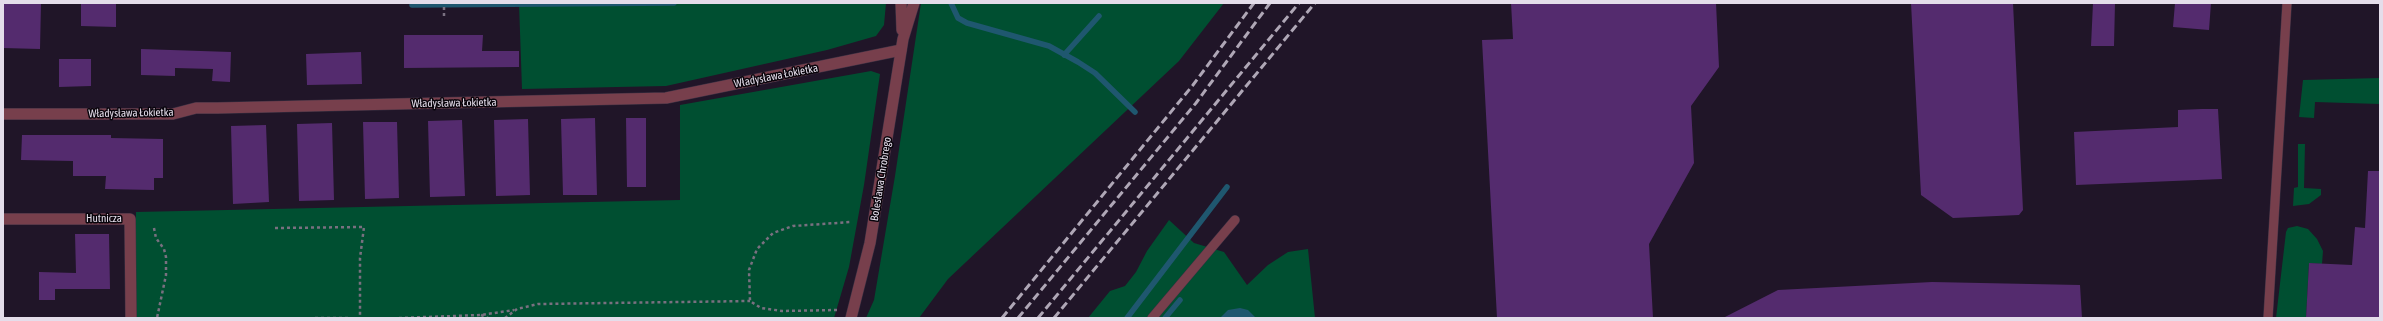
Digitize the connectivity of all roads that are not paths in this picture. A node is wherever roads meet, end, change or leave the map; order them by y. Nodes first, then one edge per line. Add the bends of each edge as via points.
1 (901, 3) edge
2 (914, 3) edge
3 (2287, 3) edge
4 (902, 45) junction
5 (3, 114) edge
6 (3, 219) edge
7 (1235, 220) dead end
8 (131, 318) edge
9 (851, 318) edge
10 (1152, 318) edge
11 (2268, 318) edge

1 - 4 street, Bolesława Chrobrego
2 - 4 street, Bolesława Chrobrego
3 - 11 lane
4 - 5 street, Władysława Łokietka via 666,98 203,108 174,114
4 - 9 street, Bolesława Chrobrego via 873,229
6 - 8 street, Hutnicza via 130,219
7 - 10 lane

